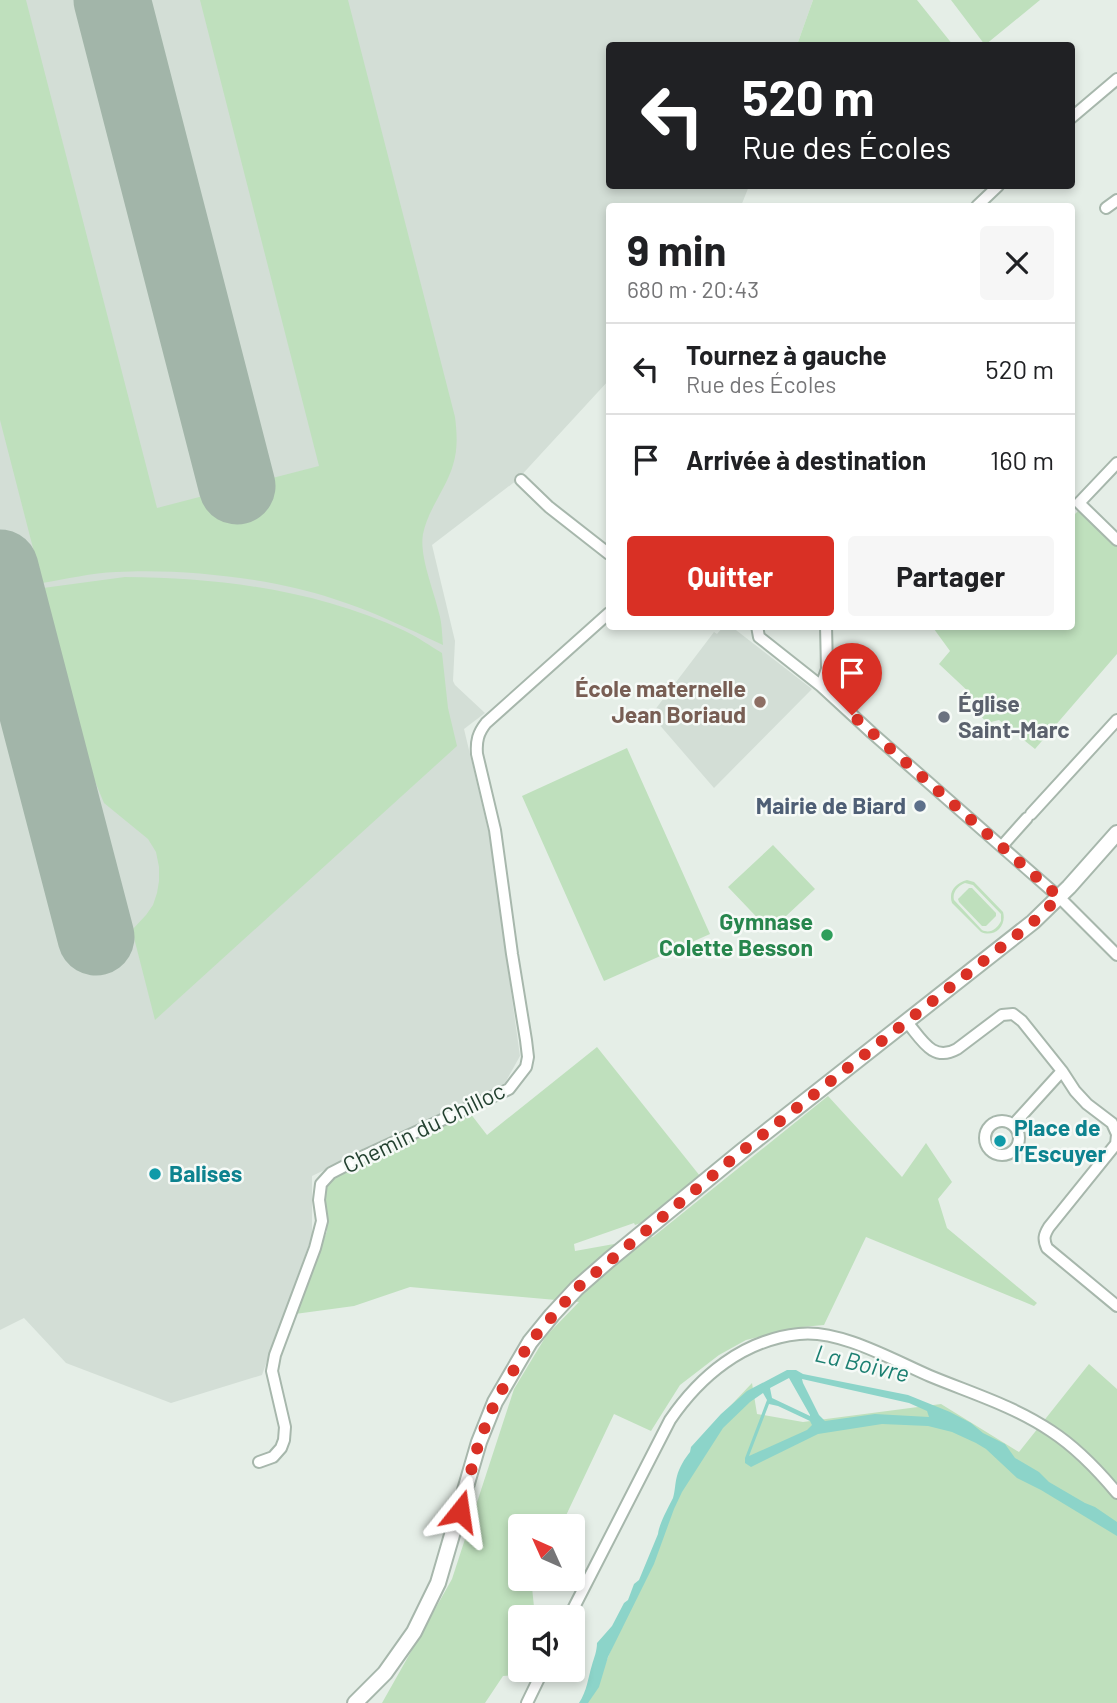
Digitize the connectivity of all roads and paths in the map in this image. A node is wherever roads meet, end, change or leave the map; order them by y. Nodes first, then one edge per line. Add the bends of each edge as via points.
1 (1117, 79) edge
2 (1075, 115) edge
3 (995, 189) edge
4 (1117, 200) edge
5 (980, 203) edge
6 (1106, 208) dead end
7 (1117, 463) edge
8 (521, 481) dead end
9 (1075, 508) edge
10 (1117, 540) edge
11 (606, 552) edge
12 (606, 616) edge
13 (758, 630) edge
14 (826, 630) edge
15 (821, 686) junction
16 (1117, 720) edge
17 (1117, 833) edge
18 (1002, 846) junction
19 (1059, 897) junction
20 (1117, 954) edge
21 (906, 1021) junction
22 (1062, 1071) junction
23 (1013, 1125) dead end
24 (1117, 1134) edge
25 (1117, 1306) edge
26 (259, 1462) dead end
27 (1117, 1493) edge
28 (575, 1605) edge
29 (537, 1682) edge
30 (355, 1703) edge
31 (527, 1703) edge

1 - 2 street
3 - 5 street
4 - 6 street
7 - 9 street
8 - 11 street
9 - 10 street
12 - 26 street, Chemin du Chilloc via 486,723 476,742 495,830 526,1040 526,1067 509,1089 331,1172 321,1184 323,1221 272,1371 284,1440 273,1457
13 - 15 street via 759,637
14 - 15 street via 827,669
15 - 18 street
16 - 18 street
17 - 19 street
18 - 19 street
19 - 20 street
19 - 21 street
21 - 22 street via 928,1048 942,1054 957,1049 1002,1015 1013,1014
21 - 30 street via 609,1260 577,1288 530,1342 495,1402 479,1442 438,1583 414,1632 385,1673
22 - 23 street
22 - 24 street
24 - 25 street via 1116,1144 1049,1227 1044,1241
27 - 28 street via 1083,1455 1026,1415 839,1338 801,1333 776,1338 728,1359 683,1401
29 - 31 street

